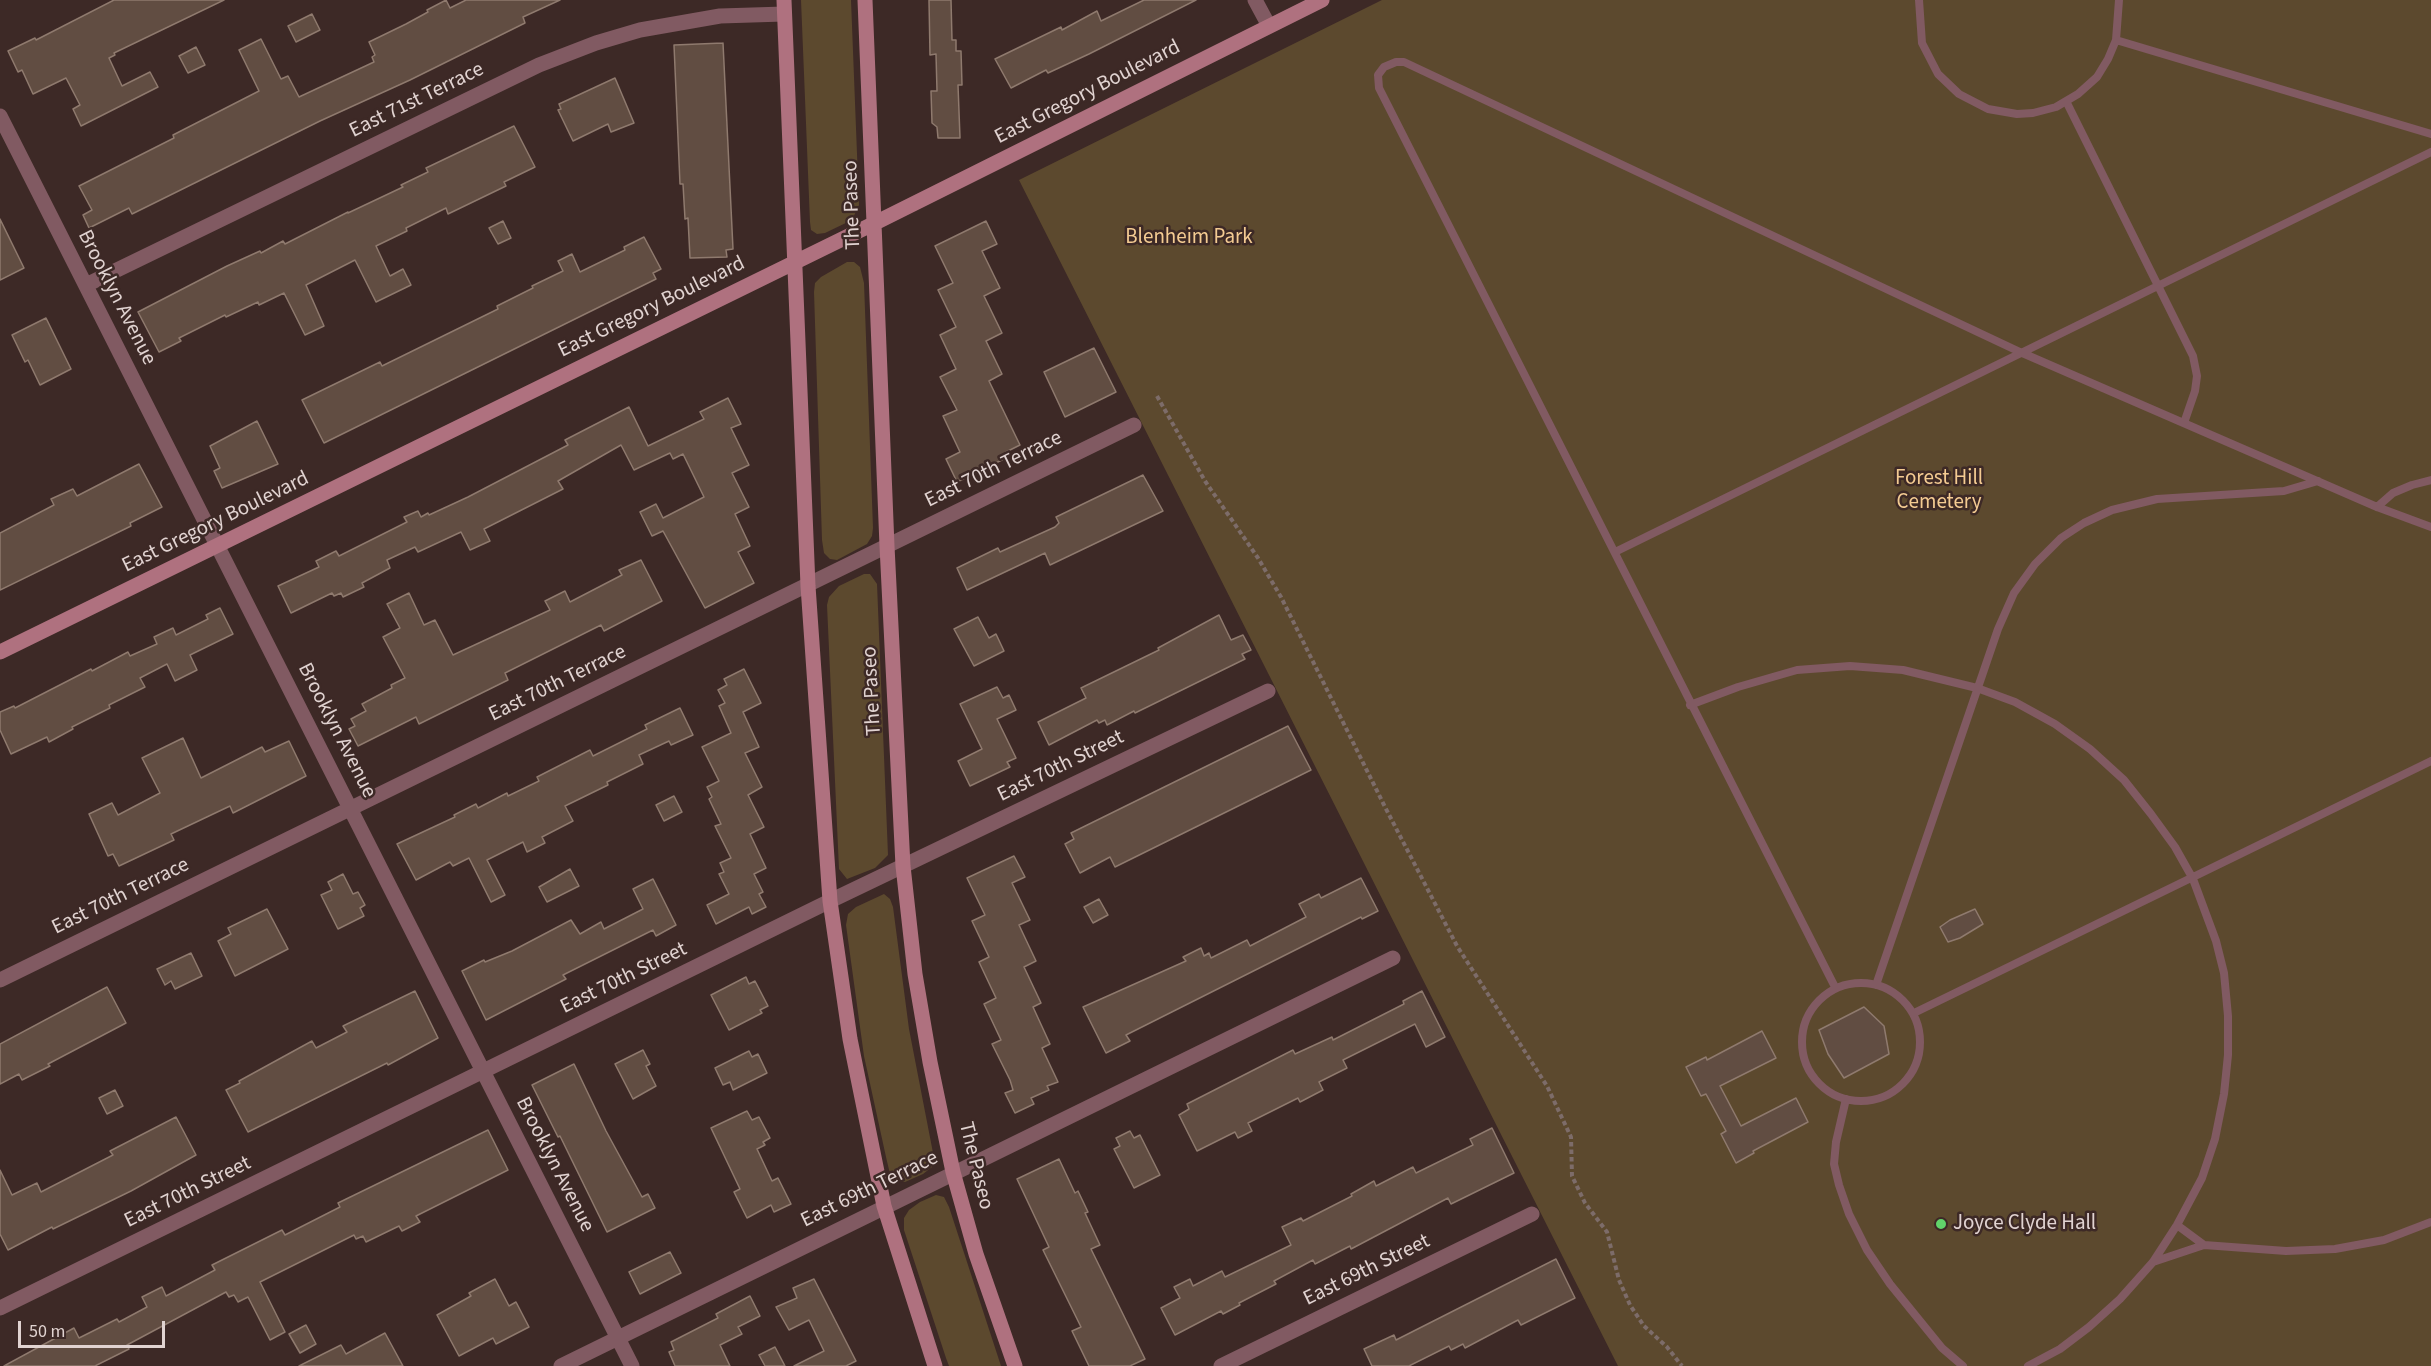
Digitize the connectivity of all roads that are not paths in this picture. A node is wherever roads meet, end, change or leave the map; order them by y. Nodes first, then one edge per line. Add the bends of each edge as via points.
1 (865, 0) edge
2 (1255, 0) edge
3 (1322, 0) edge
4 (1919, 0) edge
5 (2119, 0) edge
6 (784, 7) edge
7 (1269, 26) junction
8 (2115, 40) junction
9 (2066, 101) junction
10 (0, 116) edge
11 (2431, 134) edge
12 (2431, 152) edge
13 (875, 223) junction
14 (794, 262) junction
15 (86, 285) junction
16 (2158, 286) junction
17 (2020, 352) junction
18 (2184, 423) junction
19 (1134, 425) dead end
20 (2431, 480) edge
21 (2318, 481) junction
22 (2377, 507) junction
23 (2431, 527) edge
24 (219, 546) junction
25 (887, 546) junction
26 (1615, 552) junction
27 (808, 586) junction
28 (0, 652) edge
29 (1977, 688) junction
30 (1268, 691) dead end
31 (1690, 705) junction
32 (2431, 761) edge
33 (351, 808) junction
34 (903, 866) junction
35 (2193, 879) junction
36 (830, 901) junction
37 (1393, 958) dead end
38 (0, 980) edge
39 (1876, 985) junction
40 (1835, 987) junction
41 (1914, 1014) junction
42 (484, 1072) junction
43 (1846, 1099) junction
44 (953, 1172) junction
45 (884, 1206) junction
46 (1532, 1214) dead end
47 (2431, 1222) edge
48 (2177, 1225) junction
49 (2204, 1245) junction
50 (2153, 1262) junction
51 (0, 1308) edge
52 (618, 1338) junction
53 (561, 1366) edge
54 (632, 1366) edge
55 (935, 1366) edge
56 (1015, 1366) edge
57 (1221, 1366) edge
58 (1963, 1366) edge
59 (2028, 1366) edge

1 - 13 main road, The Paseo
2 - 7 street
3 - 7 main road, East Gregory Boulevard
4 - 9 lane via 1922,43 1938,74 1959,94 1988,109 2017,114
5 - 8 lane
6 - 14 main road
6 - 15 street, East 71st Terrace via 640,30 539,65
7 - 13 main road, East Gregory Boulevard
8 - 9 lane via 2097,77
8 - 11 lane
9 - 16 lane
10 - 15 street, Brooklyn Avenue
12 - 16 lane
13 - 14 main road, East Gregory Boulevard
13 - 25 main road, The Paseo
14 - 24 main road, East Gregory Boulevard
14 - 27 main road
15 - 24 street, Brooklyn Avenue
16 - 17 lane
16 - 18 lane via 2193,356 2197,376
17 - 18 lane
17 - 26 lane
17 - 26 lane via 1404,62 1390,64 1378,75 1378,87
18 - 21 lane
19 - 25 street, East 70th Terrace
20 - 22 lane via 2393,493
21 - 22 lane
21 - 29 lane via 2284,491 2157,499 2112,510 2084,523 2061,538 2035,564 2014,593
22 - 23 lane
24 - 28 main road, East Gregory Boulevard
24 - 33 street, Brooklyn Avenue
25 - 27 street, East 70th Terrace
25 - 34 main road, The Paseo
26 - 31 lane
27 - 33 street, East 70th Terrace
27 - 36 main road
29 - 31 lane via 1903,670 1850,666 1797,670
29 - 35 lane via 2045,718 2090,749 2124,780 2151,814
29 - 39 lane
30 - 34 street, East 70th Street
31 - 40 lane
32 - 35 lane
33 - 38 street, East 70th Terrace
33 - 42 street, Brooklyn Avenue
34 - 36 street, East 70th Street
34 - 44 main road, The Paseo via 915,974
35 - 41 lane
35 - 48 lane via 2224,973 2228,1055 2215,1139 2202,1178
36 - 42 street, East 70th Street
36 - 45 main road via 849,1039
37 - 44 street, East 69th Terrace
39 - 40 lane via 1865,982
39 - 41 lane via 1904,999
40 - 43 lane via 1820,998 1807,1016 1801,1037 1807,1068 1821,1086
41 - 43 lane via 1921,1035 1919,1058 1909,1078 1885,1097 1866,1101
42 - 51 street, East 70th Street
42 - 52 street, Brooklyn Avenue
43 - 58 lane via 1834,1164 1849,1214 1890,1284 1942,1348
44 - 45 street, East 69th Terrace
44 - 56 main road, The Paseo via 976,1254
45 - 52 street, East 69th Terrace
45 - 55 main road
46 - 57 street, East 69th Street
47 - 49 lane via 2384,1240 2335,1249 2286,1251
48 - 49 lane
48 - 50 lane
49 - 50 lane
50 - 59 lane via 2089,1327
52 - 53 street, East 69th Terrace
52 - 54 street, Brooklyn Avenue

